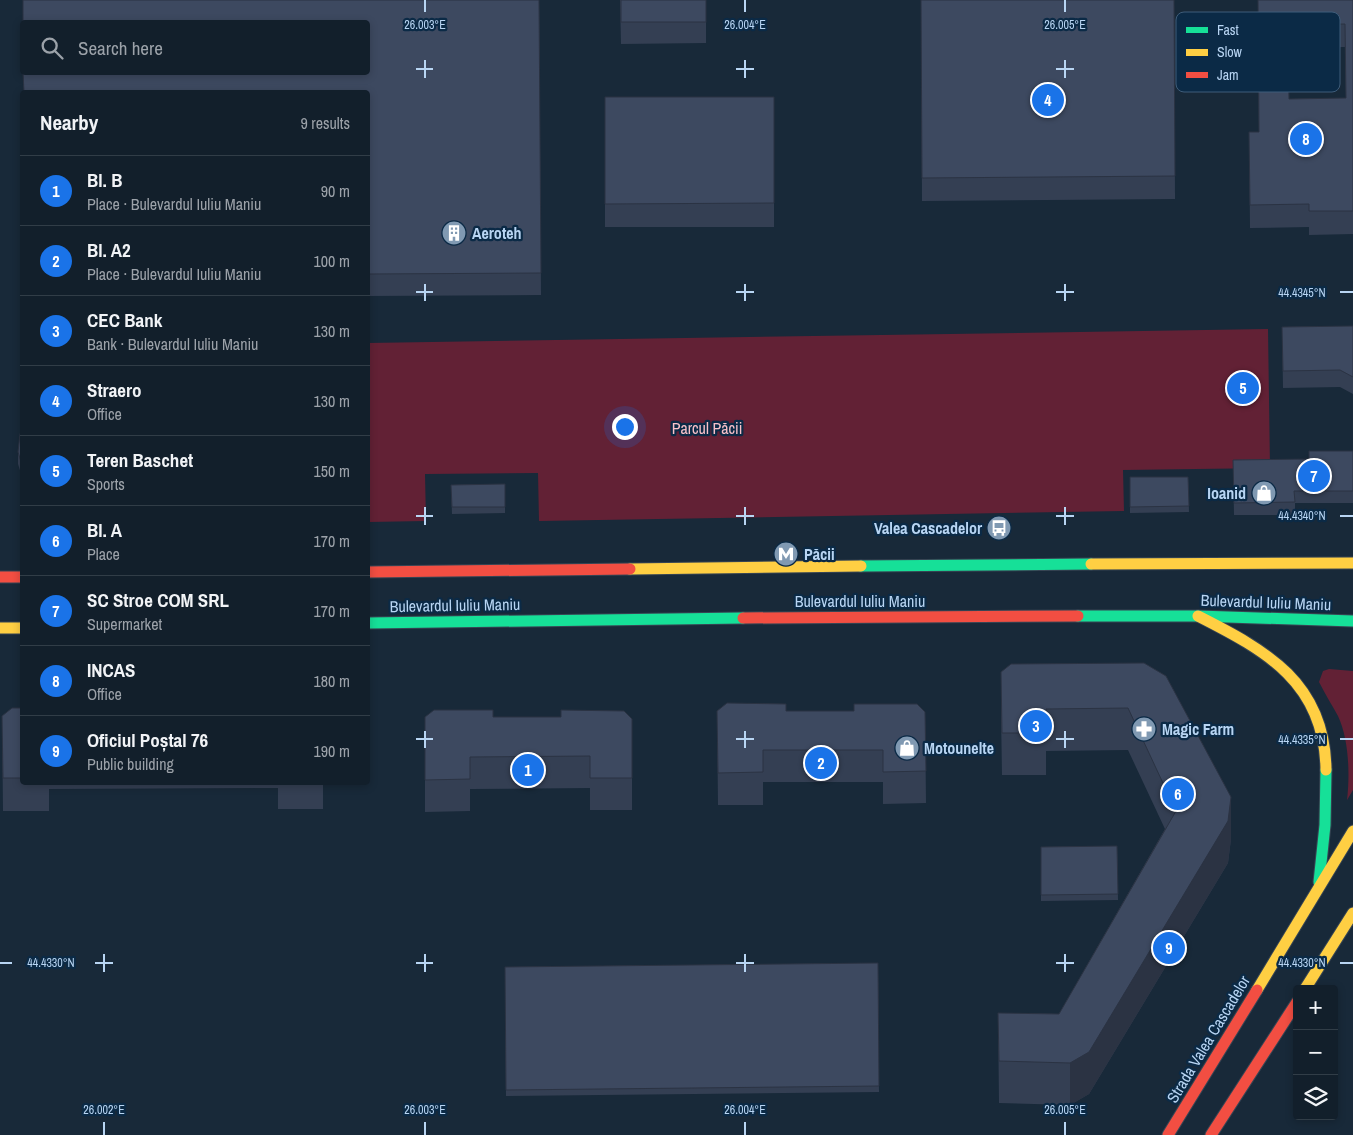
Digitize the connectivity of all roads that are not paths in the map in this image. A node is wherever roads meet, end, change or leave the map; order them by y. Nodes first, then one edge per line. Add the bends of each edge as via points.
1 (1353, 563) edge
2 (370, 572) edge
3 (20, 577) edge
4 (0, 578) edge
5 (1198, 616) junction
6 (1353, 621) edge
7 (370, 623) edge
8 (0, 628) edge
9 (20, 628) edge
10 (1353, 831) edge
11 (1318, 891) junction
12 (1353, 913) edge
13 (1308, 985) edge
14 (1293, 1008) edge
15 (1168, 1135) edge
16 (1210, 1135) edge

1 - 2 main road, Bulevardul Iuliu Maniu
3 - 4 main road
5 - 6 main road, Bulevardul Iuliu Maniu
5 - 7 main road, Bulevardul Iuliu Maniu
5 - 11 main road via 1250,643 1281,664 1311,703 1320,727 1327,777
8 - 9 main road
10 - 11 main road, Strada Valea Cascadelor
11 - 15 main road, Strada Valea Cascadelor
12 - 13 main road
14 - 16 main road

